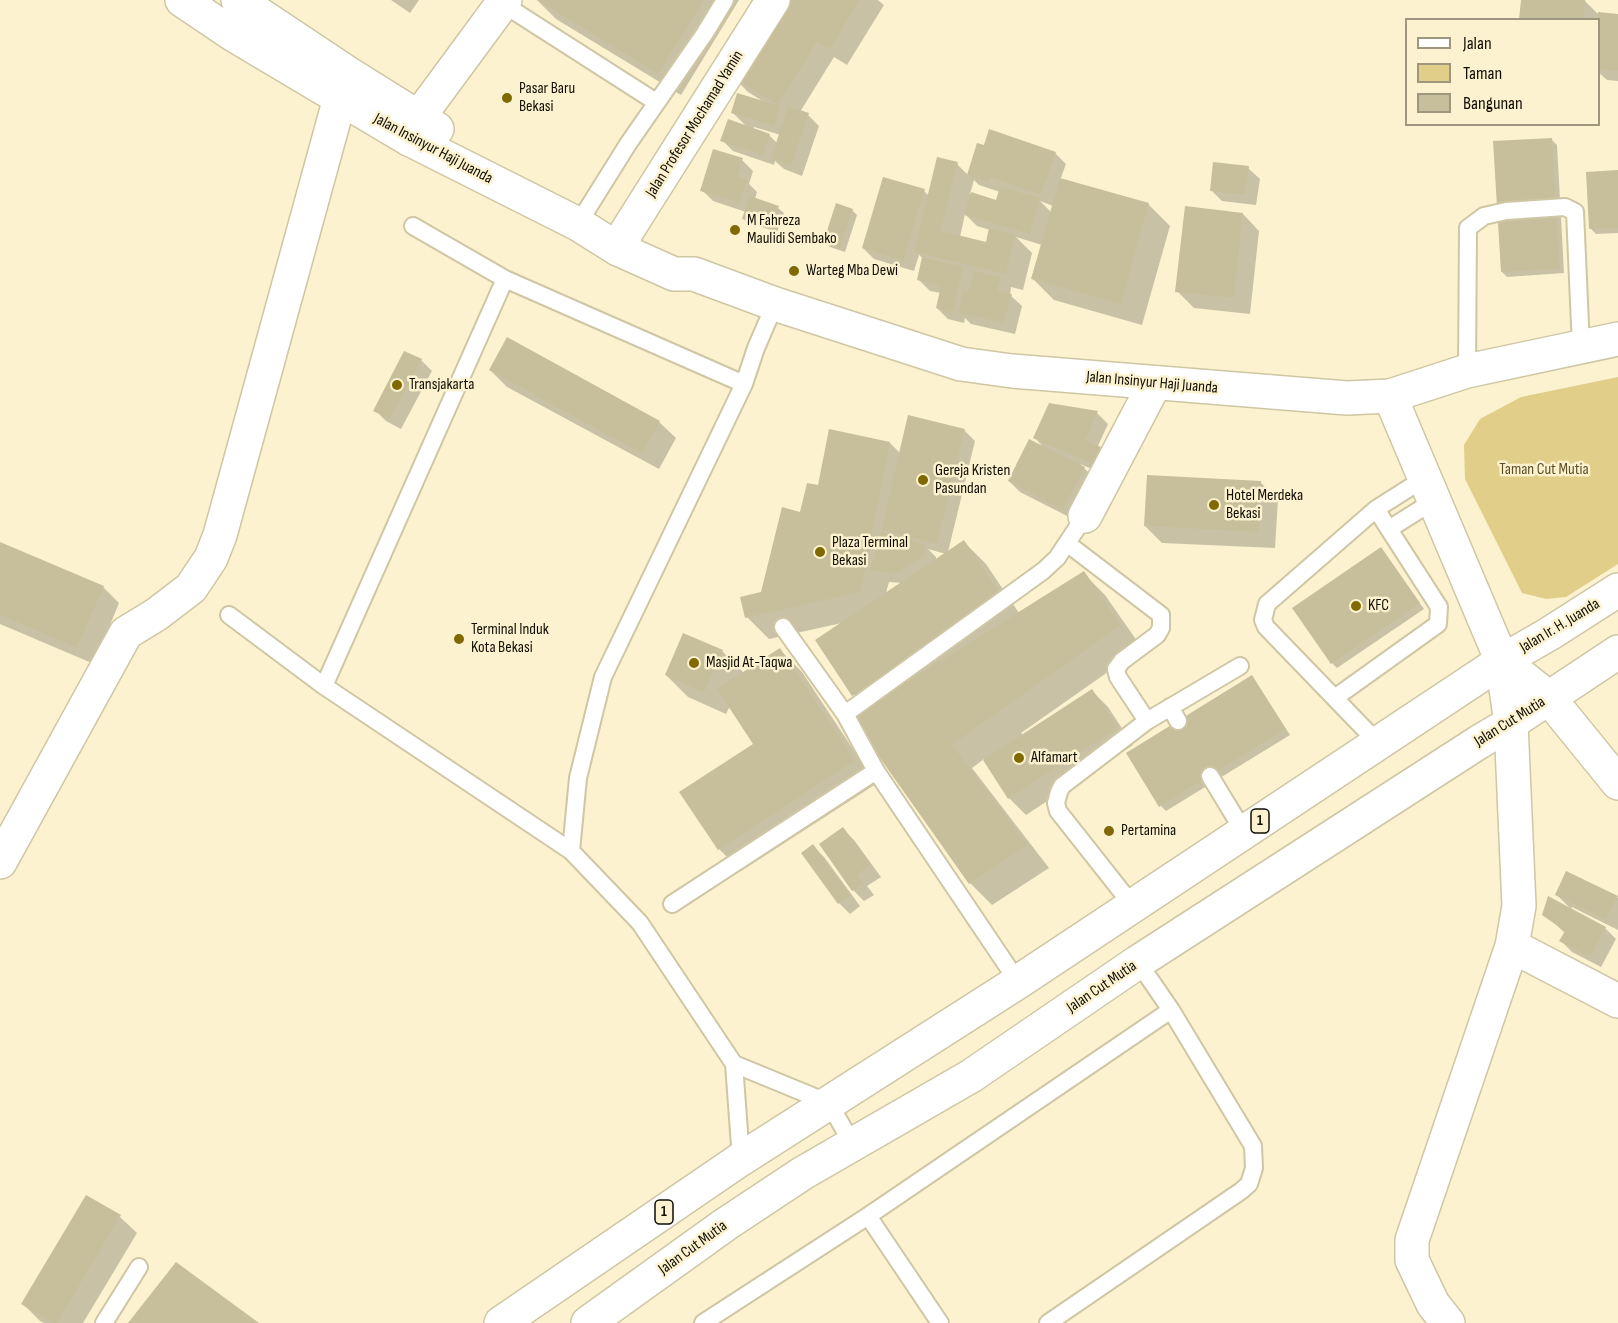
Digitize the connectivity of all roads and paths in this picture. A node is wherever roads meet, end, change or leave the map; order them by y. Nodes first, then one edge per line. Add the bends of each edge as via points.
1 (183, 0) edge
2 (725, 0) edge
3 (773, 0) edge
4 (504, 2) edge
5 (241, 15) edge
6 (340, 98) junction
7 (656, 102) junction
8 (413, 129) junction
9 (582, 217) junction
10 (413, 226) dead end
11 (623, 240) junction
12 (505, 279) junction
13 (775, 304) junction
14 (1618, 339) edge
15 (1581, 347) junction
16 (1467, 371) junction
17 (1155, 383) junction
18 (744, 384) junction
19 (1390, 396) junction
20 (1430, 489) junction
21 (1376, 509) junction
22 (1084, 516) joint
23 (1389, 529) junction
24 (1068, 544) junction
25 (1618, 590) edge
26 (229, 615) dead end
27 (783, 627) dead end
28 (1618, 652) edge
29 (1502, 661) junction
30 (1240, 666) dead end
31 (324, 686) junction
32 (1336, 697) junction
33 (1549, 698) junction
34 (845, 714) junction
35 (1147, 721) junction
36 (1511, 723) junction
37 (1378, 743) junction
38 (876, 771) junction
39 (1210, 776) dead end
40 (1618, 783) edge
41 (1244, 832) junction
42 (571, 851) junction
43 (0, 862) edge
44 (1145, 898) junction
45 (672, 904) dead end
46 (1186, 932) junction
47 (1512, 946) junction
48 (1138, 962) junction
49 (1018, 982) junction
50 (1618, 1001) edge
51 (1171, 1010) junction
52 (734, 1064) junction
53 (829, 1103) junction
54 (853, 1144) junction
55 (741, 1159) junction
56 (868, 1216) junction
57 (139, 1267) dead end
58 (604, 1318) edge
59 (104, 1323) edge
60 (501, 1323) edge
61 (704, 1323) edge
62 (940, 1323) edge
63 (1048, 1323) edge
64 (1448, 1323) edge

1 - 5 main road, Jalan Insinyur Haji Juanda
2 - 7 lane
3 - 11 main road, Jalan Profesor Mochamad Yamin
4 - 7 lane
4 - 8 main road
5 - 6 main road, Jalan Insinyur Haji Juanda
5 - 8 main road, Jalan Insinyur Haji Juanda
6 - 8 main road, Jalan Insinyur Haji Juanda
6 - 43 main road via 211,558 191,588 126,633
7 - 9 lane
8 - 9 main road, Jalan Insinyur Haji Juanda
9 - 11 main road, Jalan Insinyur Haji Juanda
10 - 12 lane
11 - 13 main road, Jalan Insinyur Haji Juanda via 674,274 694,274
12 - 18 lane
12 - 31 lane
13 - 17 main road, Jalan Insinyur Haji Juanda via 961,364
13 - 18 lane
14 - 15 main road, Jalan Insinyur Haji Juanda
15 - 16 main road, Jalan Insinyur Haji Juanda
15 - 16 lane via 1575,212 1565,207 1506,211 1484,216 1468,228
16 - 19 main road, Jalan Insinyur Haji Juanda
17 - 19 main road, Jalan Insinyur Haji Juanda via 1347,399
17 - 22 main road
18 - 42 lane via 603,677 578,778
19 - 20 main road
20 - 21 lane
20 - 23 lane
20 - 29 main road
21 - 23 lane
21 - 32 lane via 1268,604 1263,620
22 - 24 lane
23 - 32 lane via 1439,607 1438,624
24 - 34 lane via 1043,571
24 - 35 lane via 1161,615 1157,636 1116,669
25 - 29 main road, Jalan Ir. H. Juanda / 1
26 - 31 lane
27 - 34 lane
28 - 33 main road, Jalan Cut Mutia
29 - 33 main road
29 - 36 main road
29 - 37 main road, 1
30 - 35 lane via 1174,714
31 - 42 lane
32 - 37 lane
33 - 36 main road, Jalan Cut Mutia
33 - 40 main road
34 - 38 lane
35 - 44 lane via 1062,786 1056,798 1058,811
36 - 46 main road, Jalan Cut Mutia
36 - 47 main road via 1519,906
37 - 41 main road, 1
38 - 45 lane
38 - 49 lane
39 - 41 lane
41 - 44 main road, 1
42 - 52 lane via 639,923
44 - 46 main road
44 - 49 main road, 1
46 - 48 main road, Jalan Cut Mutia
47 - 50 main road
47 - 64 main road via 1412,1240 1412,1260 1433,1304
48 - 51 lane
48 - 54 main road, Jalan Cut Mutia via 971,1076
49 - 53 main road, 1
51 - 56 lane
51 - 63 lane via 1253,1146 1255,1158 1249,1184
52 - 53 lane
52 - 55 lane
53 - 54 lane
53 - 55 main road, 1
54 - 58 main road, Jalan Cut Mutia via 726,1224
55 - 60 main road, 1
56 - 61 lane
56 - 62 lane
57 - 59 lane

